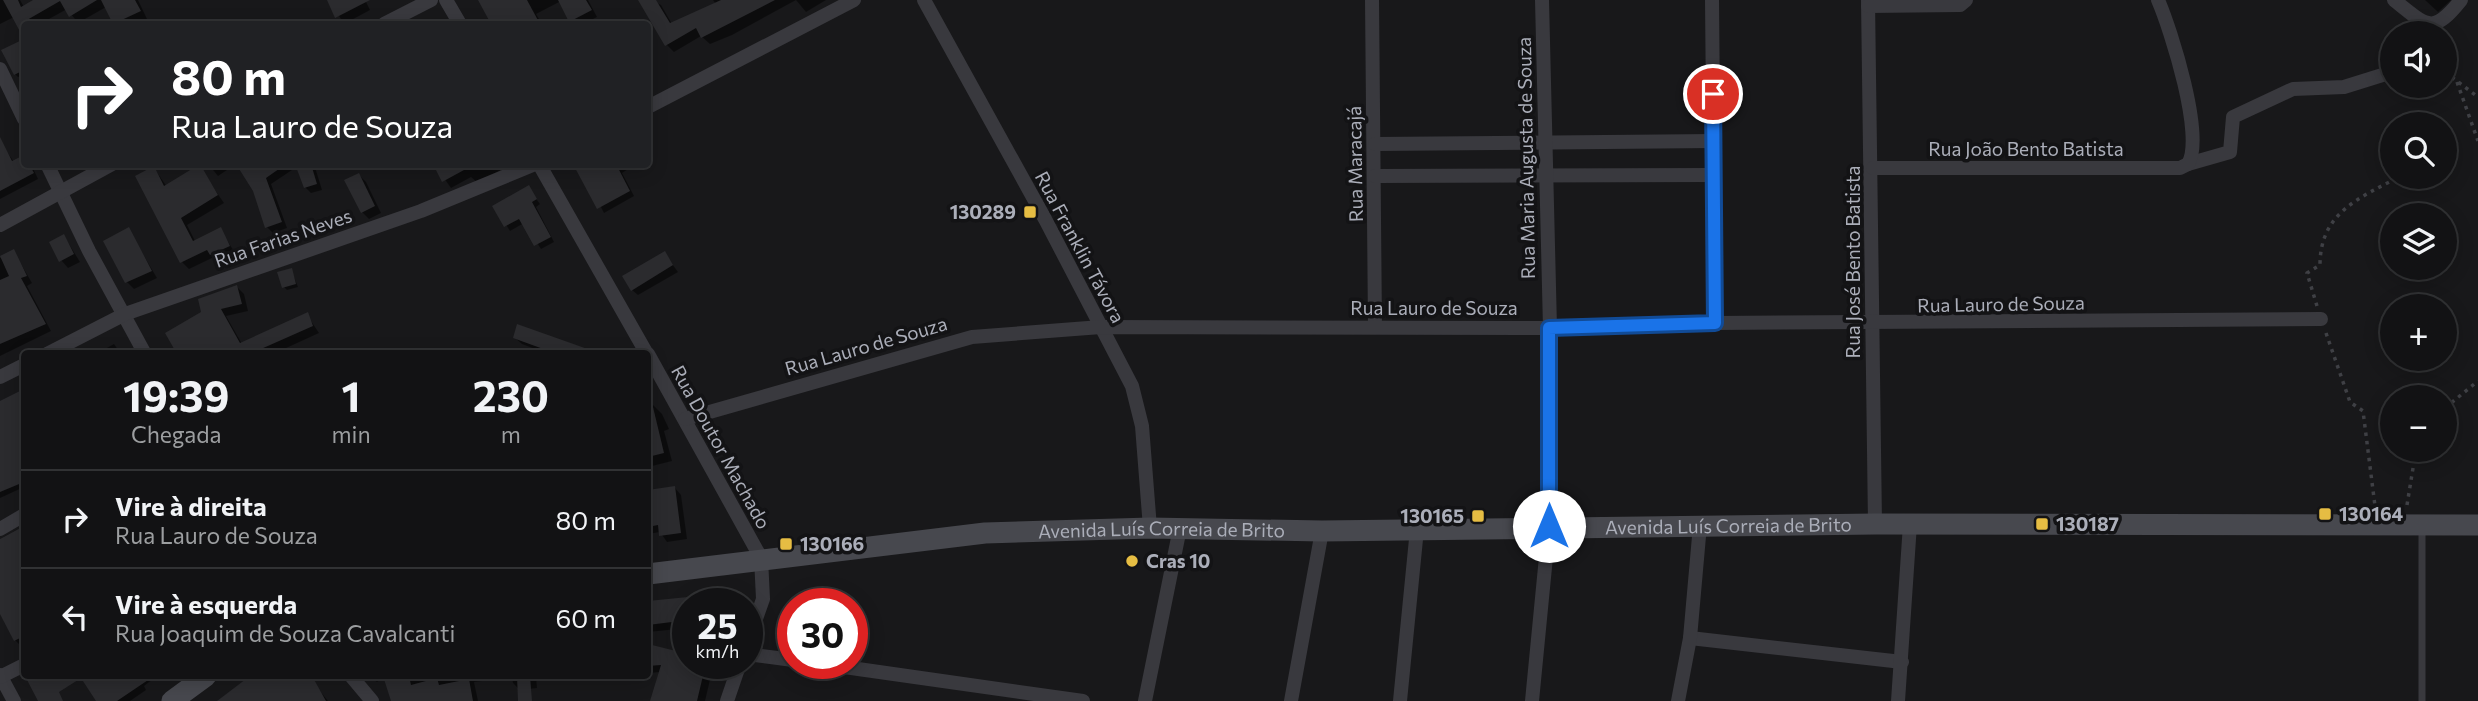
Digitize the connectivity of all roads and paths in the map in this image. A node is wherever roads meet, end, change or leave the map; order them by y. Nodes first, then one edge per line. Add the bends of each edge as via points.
1 (431, 0) edge
2 (446, 0) edge
3 (854, 0) edge
4 (925, 0) edge
5 (1372, 0) edge
6 (1542, 0) edge
7 (1712, 0) edge
8 (1966, 0) edge
9 (2158, 0) edge
10 (2395, 0) edge
11 (2461, 0) edge
12 (1868, 3) edge
13 (390, 21) edge
14 (458, 21) edge
15 (0, 69) edge
16 (2380, 76) edge
17 (2457, 83) edge
18 (2457, 85) edge
19 (2478, 97) edge
20 (651, 105) edge
21 (21, 113) edge
22 (1714, 141) junction
23 (2478, 141) edge
24 (1544, 142) junction
25 (1375, 144) junction
26 (2184, 166) junction
27 (49, 168) edge
28 (105, 168) edge
29 (527, 168) edge
30 (539, 168) edge
31 (1872, 168) junction
32 (1714, 175) junction
33 (1375, 176) junction
34 (1544, 176) junction
35 (2380, 187) edge
36 (60, 192) junction
37 (0, 225) edge
38 (125, 314) junction
39 (2321, 319) junction
40 (1715, 323) junction
41 (1872, 325) junction
42 (1101, 327) junction
43 (1375, 327) junction
44 (1549, 328) junction
45 (55, 350) edge
46 (143, 350) edge
47 (645, 350) edge
48 (651, 361) edge
49 (21, 366) edge
50 (0, 377) edge
51 (2478, 381) edge
52 (2457, 398) edge
53 (685, 419) junction
54 (2414, 462) edge
55 (21, 517) edge
56 (1875, 524) junction
57 (1910, 524) junction
58 (2377, 525) junction
59 (2414, 525) junction
60 (2478, 525) edge
61 (1549, 526) junction
62 (1700, 526) junction
63 (1150, 528) junction
64 (1180, 528) junction
65 (0, 529) edge
66 (1417, 529) junction
67 (1322, 531) junction
68 (761, 558) junction
69 (651, 573) edge
70 (762, 588) edge
71 (1690, 638) junction
72 (1902, 662) junction
73 (21, 666) edge
74 (868, 670) edge
75 (0, 676) edge
76 (202, 679) edge
77 (354, 679) edge
78 (735, 679) edge
79 (14, 701) edge
80 (172, 701) edge
81 (372, 701) edge
82 (727, 701) edge
83 (1083, 701) edge
84 (1145, 701) edge
85 (1291, 701) edge
86 (1400, 701) edge
87 (1532, 701) edge
88 (1678, 701) edge
89 (1898, 701) edge
90 (2422, 701) edge

1 - 13 street
2 - 14 street
3 - 20 street
4 - 42 street, Rua Franklin Távora
5 - 25 street, Rua Maracajá
6 - 24 street, Rua Maria Augusta de Souza
7 - 22 street
8 - 12 street via 1960,5
9 - 26 street via 2188,105 2194,146
10 - 11 street via 2431,24 2444,21
12 - 31 street, Rua José Bento Batista
15 - 21 street
16 - 26 street, Rua João Bento Batista via 2344,87 2284,91 2233,117 2230,152
17 - 19 path
18 - 23 path
22 - 24 street
22 - 32 street
24 - 25 street
24 - 34 street, Rua Maria Augusta de Souza
25 - 33 street, Rua Maracajá
26 - 31 street, Rua João Bento Batista
27 - 36 street
28 - 36 street
29 - 38 street, Rua Farias Neves via 421,211
30 - 47 street, Rua Doutor Machado
31 - 41 street, Rua José Bento Batista
32 - 34 street
32 - 40 street
33 - 34 street
33 - 43 street, Rua Maracajá
34 - 44 street, Rua Maria Augusta de Souza
35 - 39 path via 2337,215 2320,245 2319,265 2307,273
36 - 37 street
36 - 38 street
38 - 45 street, Rua Farias Neves
38 - 46 street
39 - 41 street, Rua Lauro de Souza
39 - 58 path via 2350,402 2363,411
40 - 41 street, Rua Lauro de Souza
40 - 44 street, Rua Lauro de Souza
41 - 56 street, Rua José Bento Batista
42 - 43 street, Rua Lauro de Souza
42 - 53 street, Rua Lauro de Souza via 972,337
42 - 63 street, Rua Franklin Távora via 1139,406
43 - 44 street, Rua Lauro de Souza
44 - 61 street, Rua Maria Augusta de Souza
48 - 53 street, Rua Doutor Machado
49 - 50 street
51 - 52 path
53 - 68 street, Rua Doutor Machado
54 - 59 path
55 - 65 street
56 - 57 main road, Avenida Luís Correia de Brito
56 - 62 main road, Avenida Luís Correia de Brito
57 - 58 main road, Avenida Luís Correia de Brito
57 - 72 street
58 - 59 main road, Avenida Luís Correia de Brito
59 - 60 main road, Avenida Luís Correia de Brito
59 - 90 lane
61 - 62 main road, Avenida Luís Correia de Brito
61 - 66 main road, Avenida Luís Correia de Brito
61 - 87 street, Rua Maria Augusta de Souza
62 - 71 street
63 - 64 main road, Avenida Luís Correia de Brito
63 - 68 main road, Avenida Luís Correia de Brito via 985,533
64 - 67 main road, Avenida Luís Correia de Brito
64 - 84 street
66 - 67 main road, Avenida Luís Correia de Brito
66 - 86 street
67 - 85 street
68 - 69 main road, Avenida Luís Correia de Brito
68 - 70 street
71 - 72 street
71 - 88 street
72 - 89 street
73 - 75 street
74 - 83 street
75 - 79 street
76 - 80 main road
77 - 81 street
78 - 82 street

